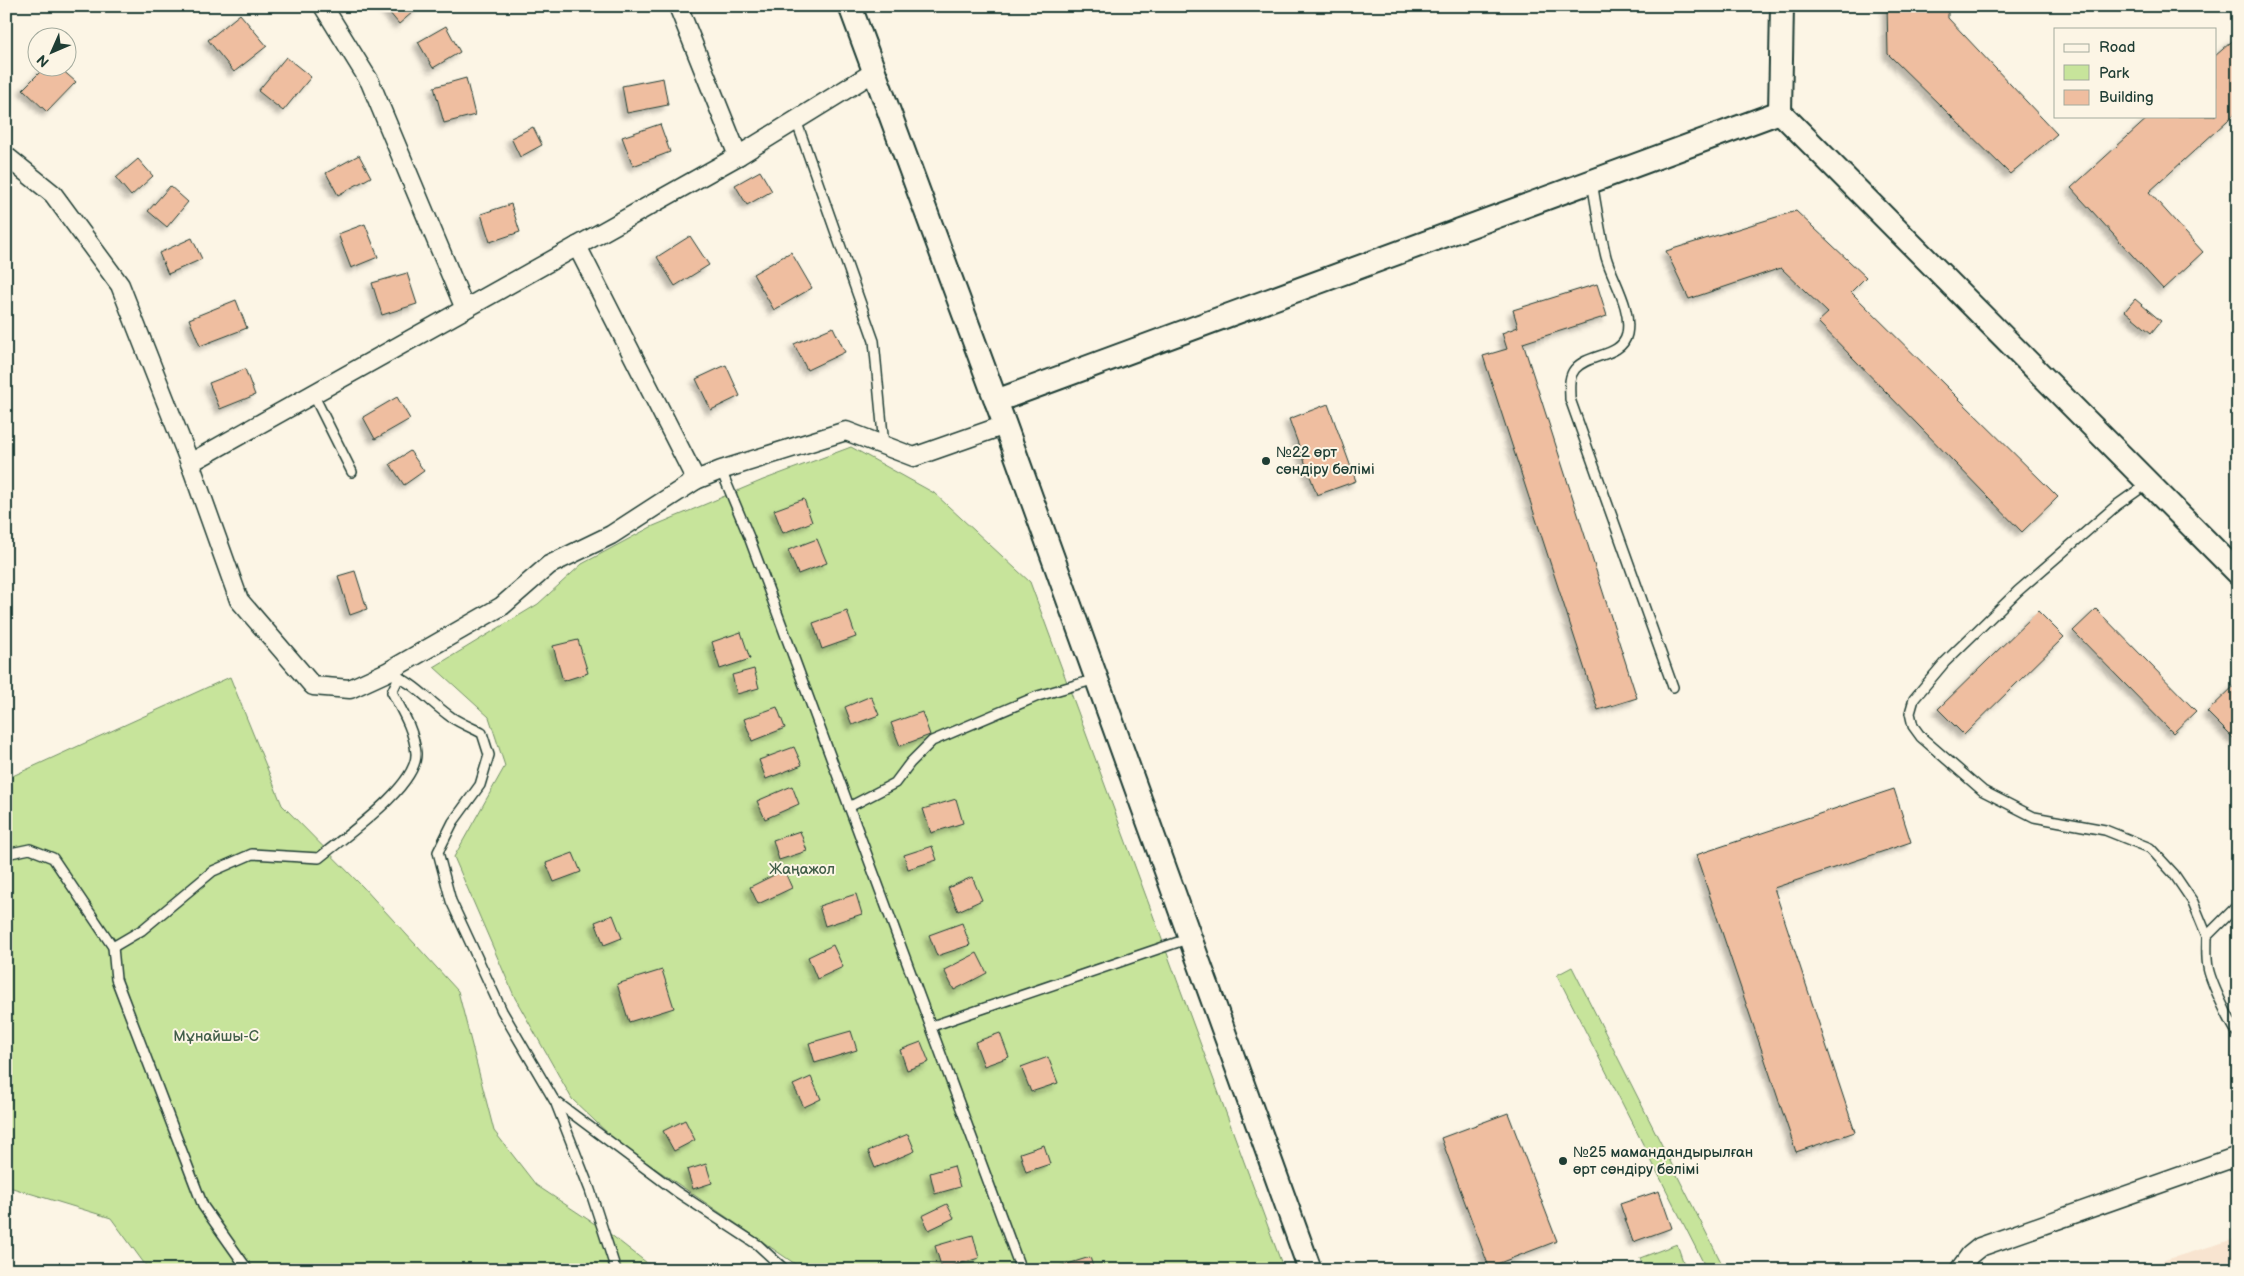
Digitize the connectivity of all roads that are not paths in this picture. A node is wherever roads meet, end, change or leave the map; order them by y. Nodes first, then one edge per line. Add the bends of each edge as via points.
1 (323, 6) edge
2 (678, 6) edge
3 (850, 6) edge
4 (1782, 6) edge
5 (874, 72) junction
6 (1780, 112) junction
7 (796, 120) junction
8 (6, 156) edge
9 (738, 156) junction
10 (1592, 181) junction
11 (577, 246) junction
12 (465, 309) junction
13 (313, 394) junction
14 (996, 402) junction
15 (1005, 425) junction
16 (884, 446) junction
17 (190, 463) junction
18 (721, 470) junction
19 (352, 472) dead end
20 (696, 480) junction
21 (2148, 483) junction
22 (2238, 573) edge
23 (393, 674) junction
24 (1096, 679) junction
25 (1673, 687) dead end
26 (849, 807) junction
27 (6, 854) edge
28 (2238, 904) edge
29 (2207, 936) junction
30 (1190, 938) junction
31 (113, 947) junction
32 (932, 1026) junction
33 (2238, 1034) edge
34 (554, 1100) junction
35 (2238, 1156) edge
36 (248, 1270) edge
37 (616, 1270) edge
38 (785, 1270) edge
39 (1022, 1270) edge
40 (1310, 1270) edge
41 (1960, 1270) edge

1 - 12 street via 370,82
2 - 9 street
3 - 5 street
4 - 6 street
5 - 7 street
5 - 14 street
6 - 10 street
6 - 21 street
7 - 9 street
7 - 16 lane via 874,341
8 - 17 street via 53,194 120,285
9 - 11 street
10 - 14 street
10 - 25 lane via 1606,256 1628,319 1626,336 1616,350 1574,369 1569,382 1570,399
11 - 12 street
11 - 20 street
12 - 13 street
13 - 17 street
13 - 19 lane
14 - 15 street
15 - 16 street via 914,457
15 - 24 street
16 - 18 street via 846,431
17 - 23 street via 238,600 314,686 350,689
18 - 20 street
18 - 26 lane
20 - 23 street via 611,535 549,565 502,606
21 - 22 street
21 - 29 lane via 2117,505 1952,655 1914,699 1910,713 1921,738 1982,791 2034,817 2105,830 2150,848 2174,874 2193,902
23 - 31 lane via 392,692 411,729 416,755 405,784 388,802 319,858 252,854 213,871 142,930
23 - 34 lane via 420,690 451,717 482,733 489,755 480,785 453,822 438,852 451,901 502,1011
24 - 26 lane via 1038,696 932,741 896,783
24 - 30 street
26 - 32 lane
27 - 31 lane via 30,849 53,858
28 - 29 lane
29 - 33 lane via 2208,968
30 - 32 lane
30 - 40 street
31 - 36 lane via 116,979 203,1206
32 - 39 lane
34 - 37 lane via 590,1190
34 - 38 lane via 677,1192 758,1245
35 - 41 street via 1980,1247

